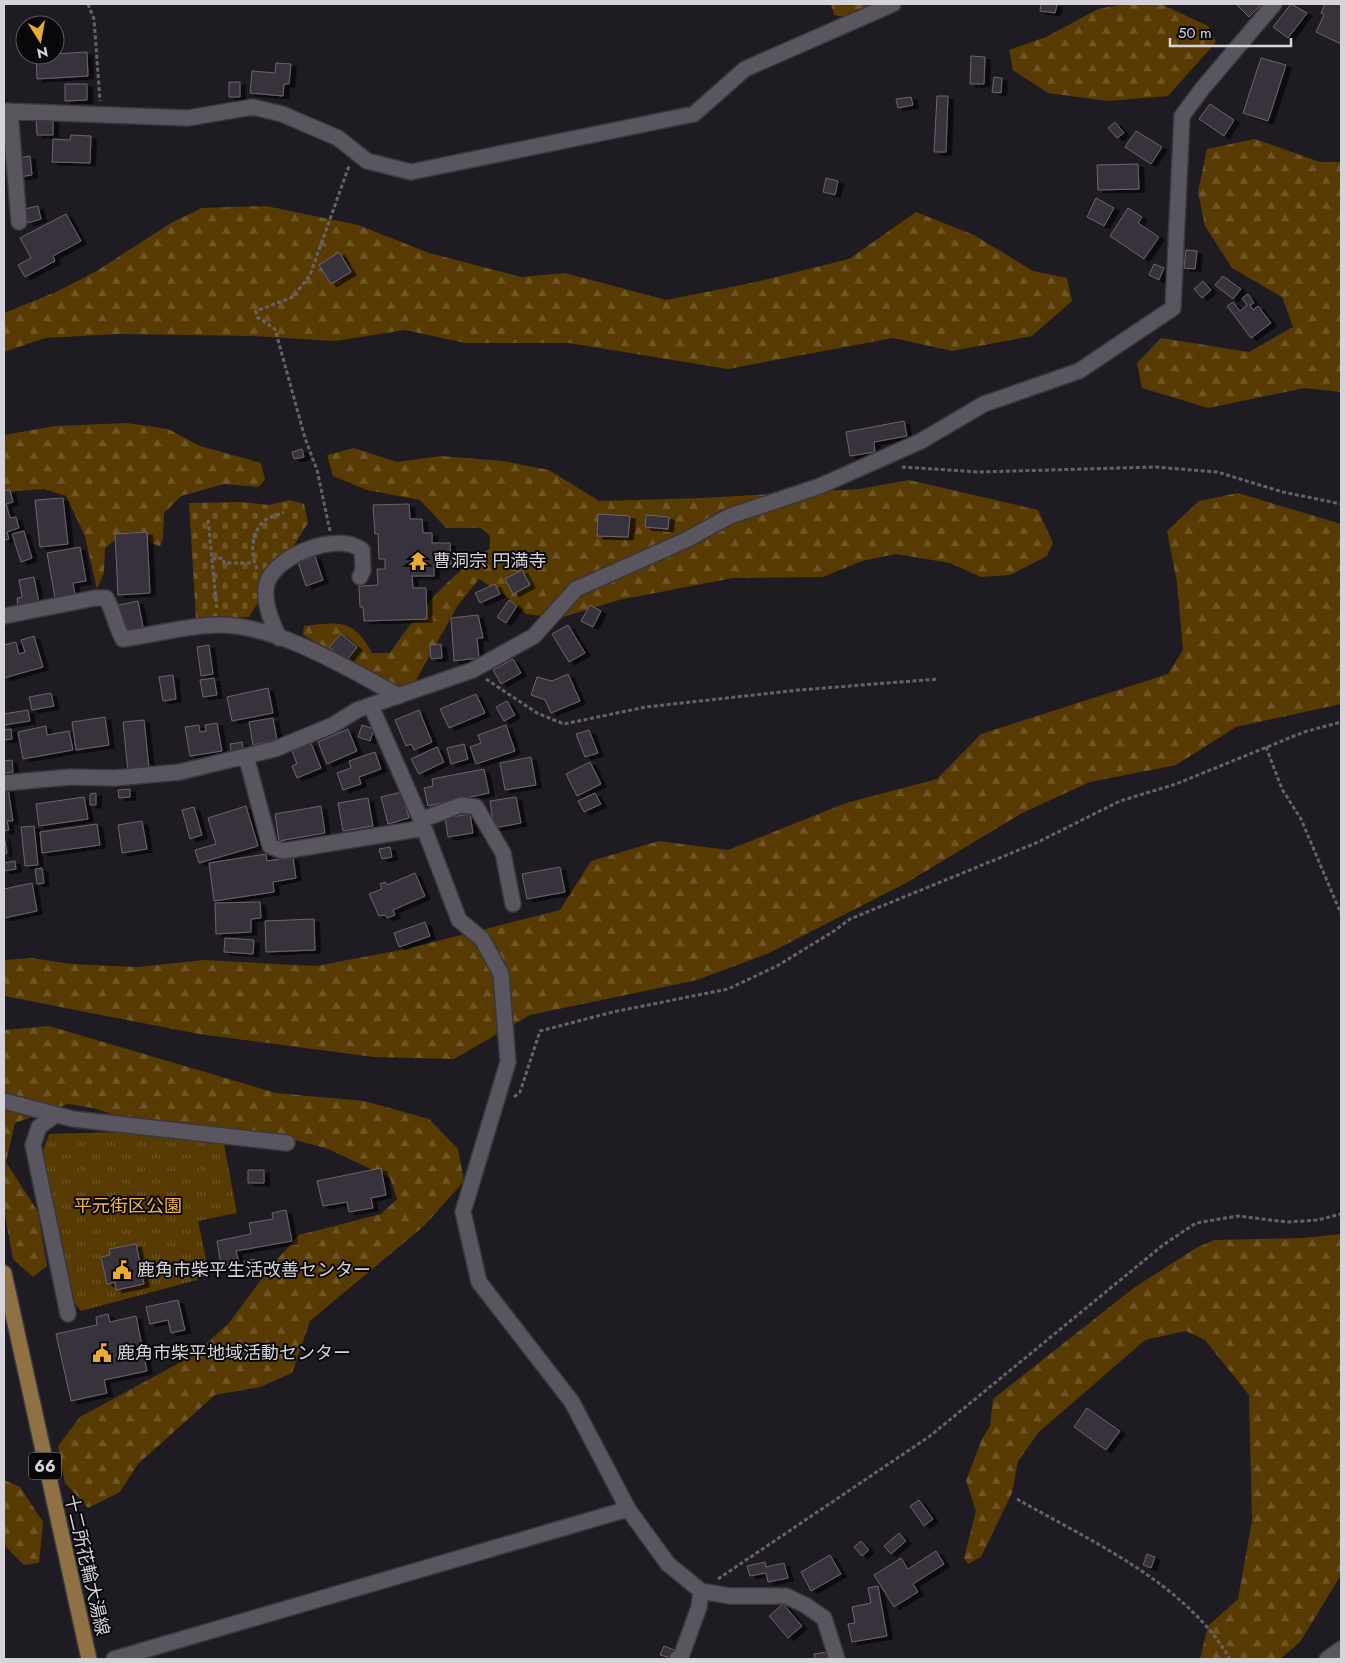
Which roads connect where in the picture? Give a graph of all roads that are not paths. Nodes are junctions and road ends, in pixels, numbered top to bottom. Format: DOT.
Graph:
graph roads {
  1 [pos="892,4"];
  2 [pos="1274,4"];
  3 [pos="7,111"];
  4 [pos="19,222"];
  5 [pos="360,577"];
  6 [pos="4,616"];
  7 [pos="279,638"];
  8 [pos="399,696"];
  9 [pos="371,706"];
  10 [pos="246,756"];
  11 [pos="4,783"];
  12 [pos="422,824"];
  13 [pos="513,904"];
  14 [pos="4,1101"];
  15 [pos="55,1115"];
  16 [pos="287,1143"];
  17 [pos="4,1273"];
  18 [pos="68,1314"];
  19 [pos="628,1509"];
  20 [pos="701,1590"];
  21 [pos="1341,1649"];
  22 [pos="89,1659"];
  23 [pos="114,1659"];
  24 [pos="677,1659"];
  25 [pos="837,1659"];
  26 [pos="1327,1659"];
  1 -- 3 [label="street"];
  2 -- 8 [label="street"];
  3 -- 4 [label="street"];
  5 -- 7 [label="street"];
  6 -- 7 [label="street"];
  7 -- 8 [label="street"];
  8 -- 9 [label="street"];
  9 -- 10 [label="street"];
  9 -- 12 [label="street"];
  10 -- 11 [label="street"];
  10 -- 12 [label="street"];
  12 -- 13 [label="street"];
  12 -- 19 [label="street"];
  14 -- 15 [label="street"];
  15 -- 16 [label="street"];
  15 -- 18 [label="street"];
  17 -- 22 [label="main road, 十二所花輪大湯線 / 66"];
  19 -- 20 [label="street"];
  19 -- 23 [label="street"];
  20 -- 24 [label="street"];
  20 -- 25 [label="street"];
  21 -- 26 [label="street"];
}
